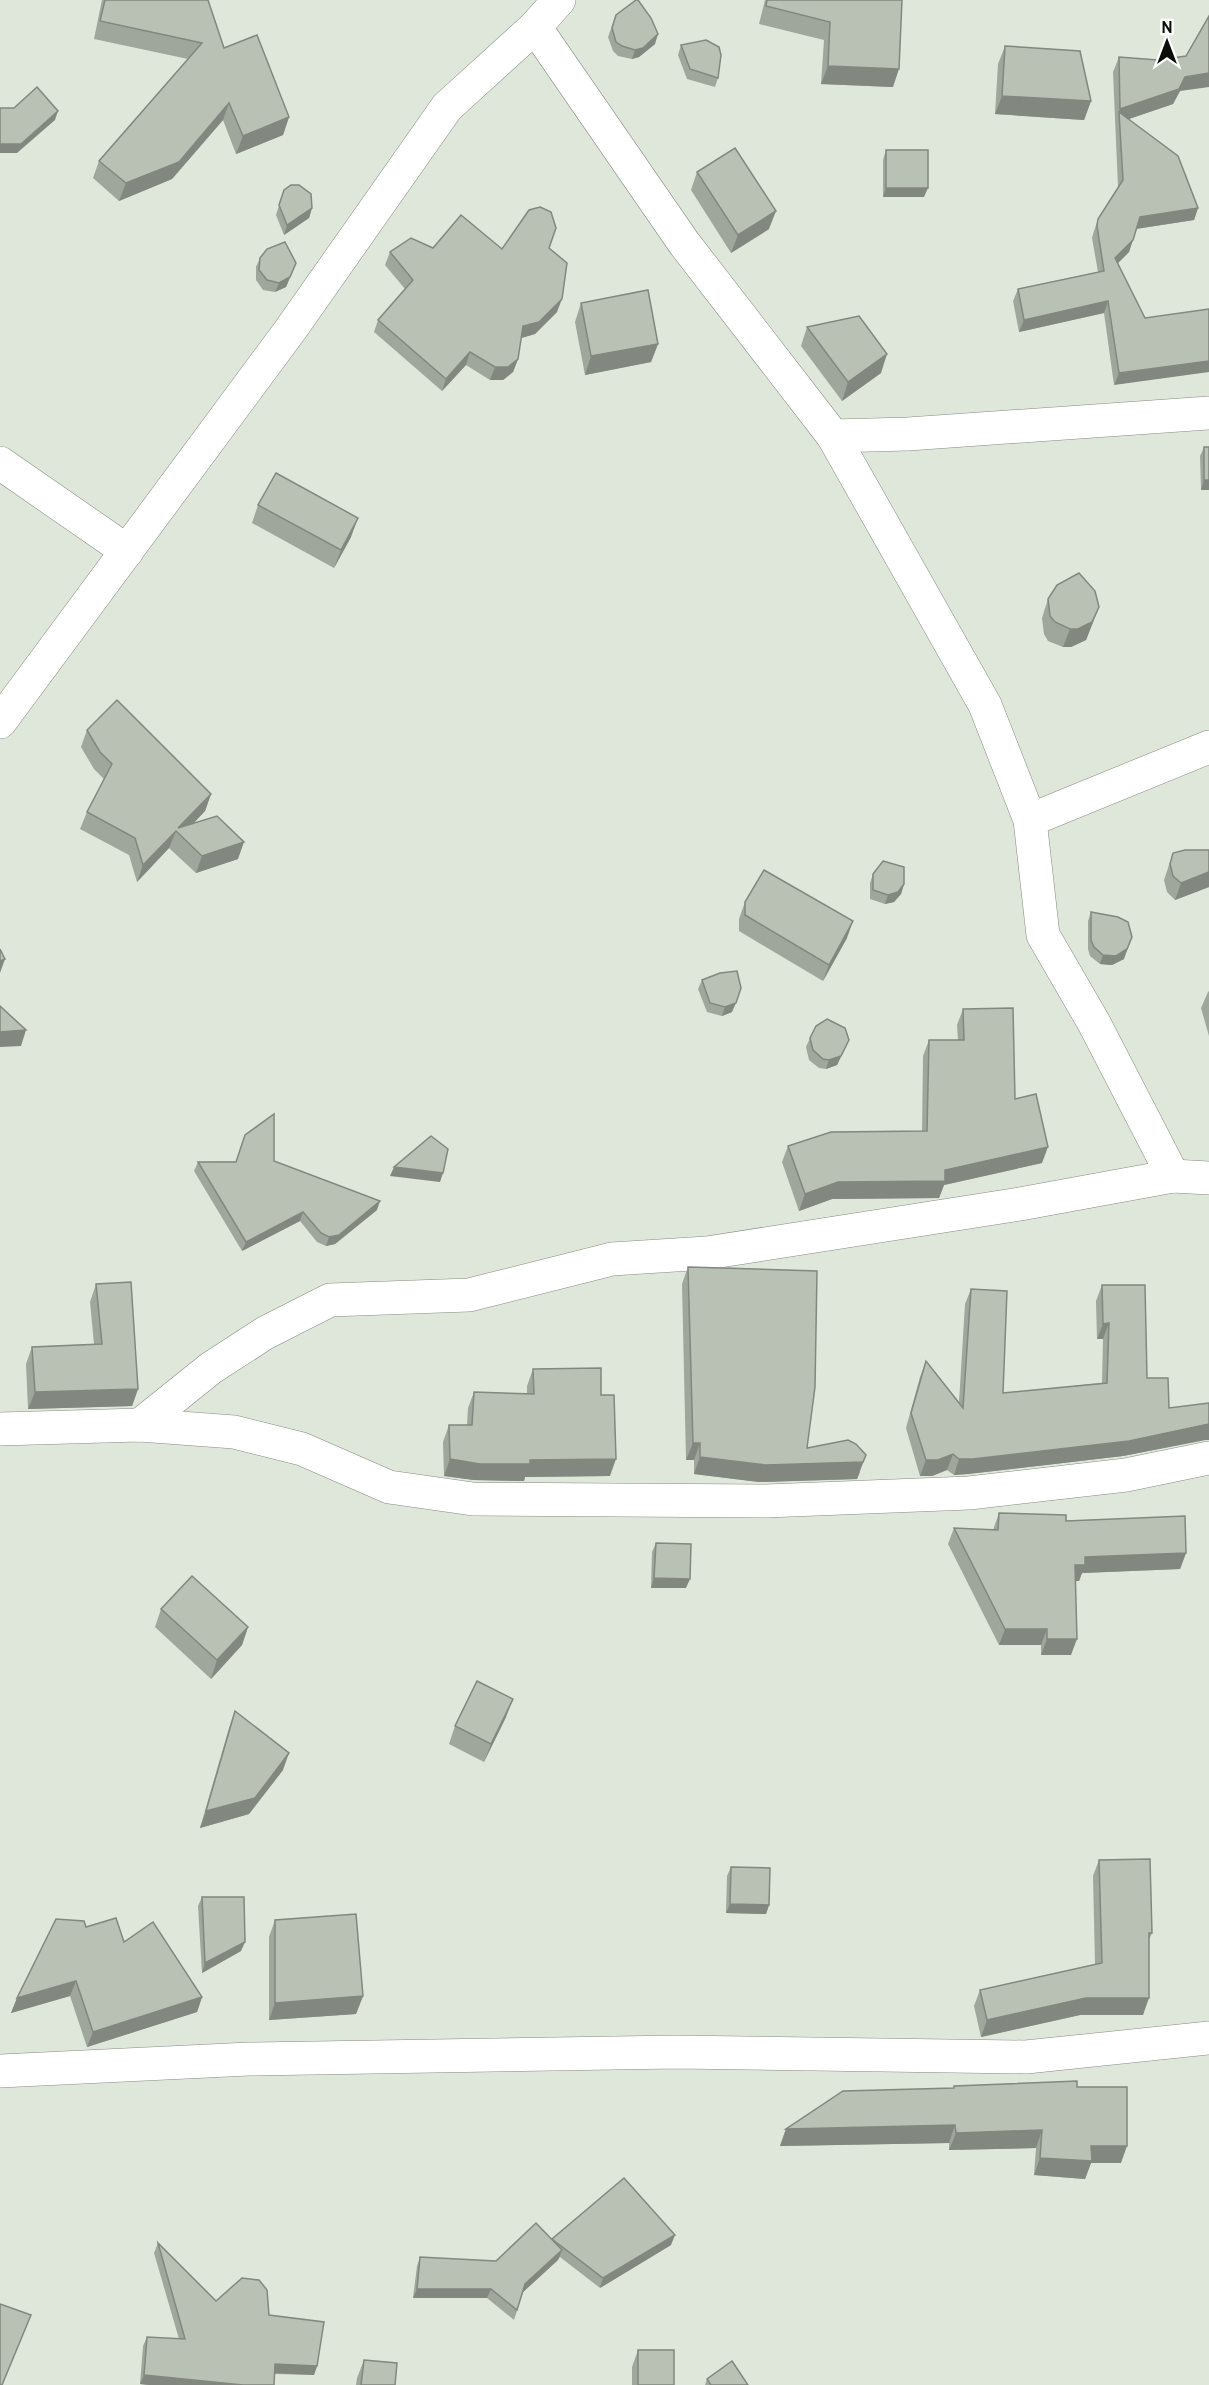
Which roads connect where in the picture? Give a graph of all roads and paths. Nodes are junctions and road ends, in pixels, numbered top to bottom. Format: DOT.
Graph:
graph roads {
  1 [pos="559,0"];
  2 [pos="536,27"];
  3 [pos="1209,414"];
  4 [pos="833,436"];
  5 [pos="0,463"];
  6 [pos="127,551"];
  7 [pos="0,722"];
  8 [pos="1209,747"];
  9 [pos="1030,820"];
  10 [pos="1173,1176"];
  11 [pos="1209,1178"];
  12 [pos="141,1425"];
  13 [pos="0,1429"];
  14 [pos="1209,1458"];
  15 [pos="1209,2038"];
  16 [pos="0,2071"];
  1 -- 2 [label="street"];
  2 -- 4 [label="street"];
  2 -- 6 [label="street"];
  3 -- 4 [label="street"];
  4 -- 9 [label="street"];
  5 -- 6 [label="street"];
  6 -- 7 [label="street"];
  8 -- 9 [label="street"];
  9 -- 10 [label="street"];
  10 -- 11 [label="street"];
  10 -- 12 [label="street"];
  12 -- 13 [label="street"];
  12 -- 14 [label="street"];
  15 -- 16 [label="street"];
}
